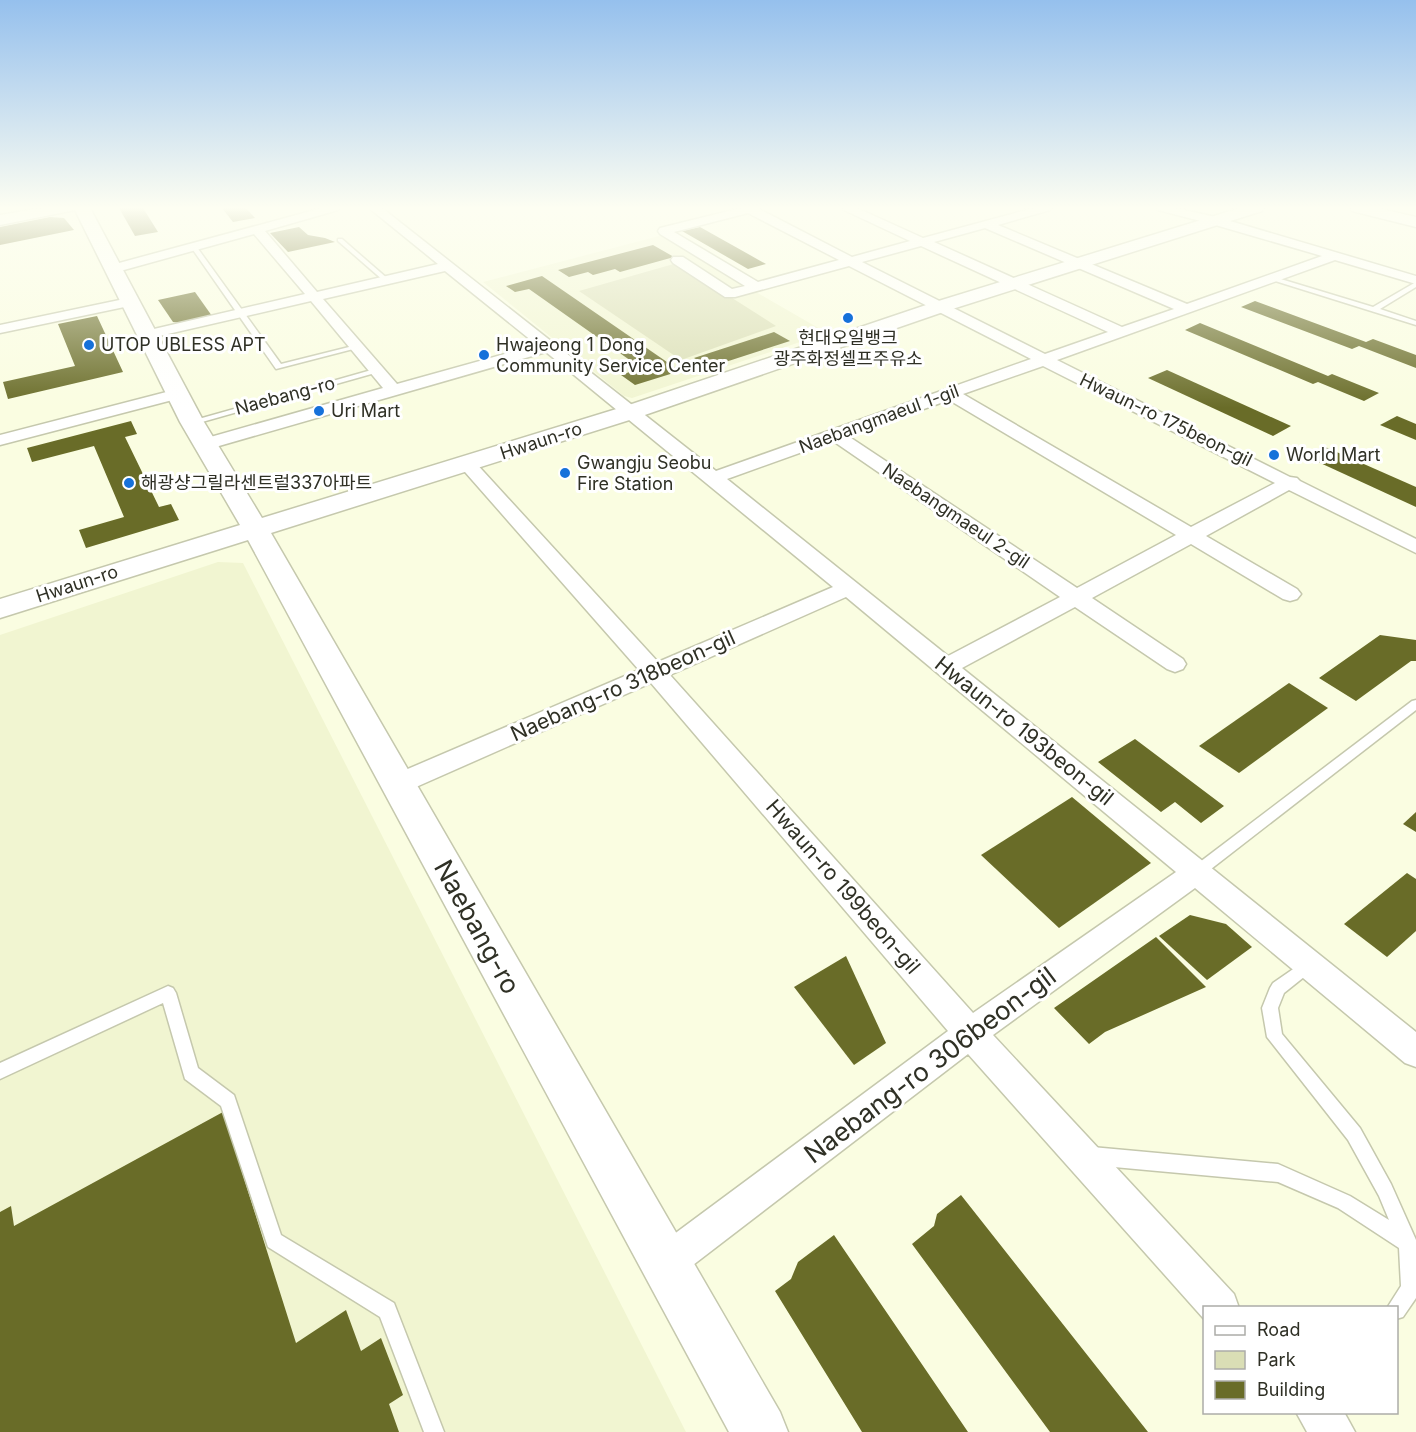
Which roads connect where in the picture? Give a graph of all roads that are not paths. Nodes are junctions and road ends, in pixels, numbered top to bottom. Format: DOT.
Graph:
graph roads {
  1 [pos="116,275"];
  2 [pos="213,275"];
  3 [pos="295,275"];
  4 [pos="380,275"];
  5 [pos="409,275"];
  6 [pos="459,275"];
  7 [pos="701,275"];
  8 [pos="734,275"];
  9 [pos="799,275"];
  10 [pos="877,275"];
  11 [pos="992,275"];
  12 [pos="1041,275"];
  13 [pos="1107,275"];
  14 [pos="1285,275"];
  15 [pos="1394,275"];
  16 [pos="1274,279"];
  17 [pos="386,280"];
  18 [pos="1416,282"];
  19 [pos="1012,284"];
  20 [pos="753,287"];
  21 [pos="314,297"];
  22 [pos="129,302"];
  23 [pos="939,307"];
  24 [pos="1187,309"];
  25 [pos="1374,310"];
  26 [pos="240,314"];
  27 [pos="1416,323"];
  28 [pos="0,329"];
  29 [pos="1120,333"];
  30 [pos="146,335"];
  31 [pos="549,346"];
  32 [pos="357,347"];
  33 [pos="1044,360"];
  34 [pos="378,371"];
  35 [pos="394,391"];
  36 [pos="178,394"];
  37 [pos="951,394"];
  38 [pos="631,412"];
  39 [pos="192,422"];
  40 [pos="835,435"];
  41 [pos="0,440"];
  42 [pos="206,444"];
  43 [pos="467,464"];
  44 [pos="714,478"];
  45 [pos="1291,482"];
  46 [pos="255,528"];
  47 [pos="1193,537"];
  48 [pos="1416,547"];
  49 [pos="849,588"];
  50 [pos="1290,594"];
  51 [pos="1077,598"];
  52 [pos="0,609"];
  53 [pos="1175,664"];
  54 [pos="946,667"];
  55 [pos="654,672"];
  56 [pos="1416,704"];
  57 [pos="398,784"];
  58 [pos="1197,872"];
  59 [pos="1299,972"];
  60 [pos="970,1033"];
  61 [pos="1416,1052"];
  62 [pos="0,1071"];
  63 [pos="1082,1155"];
  64 [pos="1412,1243"];
  65 [pos="667,1262"];
  66 [pos="1218,1306"];
  67 [pos="1398,1307"];
  68 [pos="434,1432"];
  69 [pos="760,1432"];
  1 -- 22 [label="street, Naebang-ro"];
  2 -- 26 [label="lane"];
  3 -- 21 [label="street"];
  4 -- 17 [label="lane"];
  5 -- 17 [label="street"];
  6 -- 31 [label="street, Hwaun-ro 193beon-gil"];
  7 -- 20 [label="street"];
  8 -- 20 [label="street"];
  9 -- 20 [label="street"];
  10 -- 23 [label="street, Hwaun-ro 175beon-gil"];
  11 -- 19 [label="street"];
  12 -- 19 [label="street, Hwaun-ro"];
  13 -- 24 [label="street"];
  14 -- 16 [label="street, Hwaun-ro 175beon-gil"];
  15 -- 18 [label="street"];
  16 -- 24 [label="street, Hwaun-ro 175beon-gil"];
  16 -- 25 [label="lane"];
  17 -- 21 [label="street"];
  18 -- 25 [label="lane"];
  19 -- 23 [label="street, Hwaun-ro"];
  19 -- 29 [label="street"];
  21 -- 26 [label="street"];
  21 -- 32 [label="street"];
  22 -- 28 [label="street"];
  22 -- 30 [label="street, Naebang-ro"];
  23 -- 33 [label="street, Hwaun-ro 175beon-gil"];
  23 -- 38 [label="street, Hwaun-ro"];
  24 -- 29 [label="street, Hwaun-ro 175beon-gil"];
  25 -- 27 [label="lane"];
  26 -- 30 [label="street"];
  26 -- 32 [label="lane"];
  29 -- 33 [label="street, Hwaun-ro 175beon-gil"];
  30 -- 36 [label="street, Naebang-ro"];
  31 -- 35 [label="street"];
  31 -- 38 [label="street, Hwaun-ro 193beon-gil"];
  32 -- 34 [label="street"];
  33 -- 37 [label="street, Naebangmaeul 1-gil"];
  33 -- 45 [label="street, Hwaun-ro 175beon-gil"];
  34 -- 35 [label="street"];
  34 -- 39 [label="lane, Naebang-ro"];
  35 -- 42 [label="street"];
  36 -- 39 [label="street, Naebang-ro"];
  36 -- 41 [label="street"];
  37 -- 40 [label="street, Naebangmaeul 1-gil"];
  37 -- 47 [label="street"];
  38 -- 43 [label="street, Hwaun-ro"];
  38 -- 44 [label="street, Hwaun-ro 193beon-gil"];
  39 -- 42 [label="street, Naebang-ro"];
  40 -- 44 [label="street, Naebangmaeul 1-gil"];
  40 -- 51 [label="street, Naebangmaeul 2-gil"];
  42 -- 46 [label="street, Naebang-ro"];
  43 -- 46 [label="street, Hwaun-ro"];
  43 -- 55 [label="street, Hwaun-ro 199beon-gil"];
  44 -- 49 [label="street, Hwaun-ro 193beon-gil"];
  45 -- 47 [label="street"];
  45 -- 48 [label="street, Hwaun-ro 175beon-gil"];
  46 -- 52 [label="street, Hwaun-ro"];
  46 -- 57 [label="street, Naebang-ro"];
  47 -- 50 [label="street"];
  47 -- 51 [label="street"];
  49 -- 54 [label="street, Hwaun-ro 193beon-gil"];
  49 -- 55 [label="street, Naebang-ro 318beon-gil"];
  51 -- 53 [label="street, Naebangmaeul 2-gil"];
  51 -- 54 [label="street"];
  54 -- 58 [label="street, Hwaun-ro 193beon-gil"];
  55 -- 57 [label="street, Naebang-ro 318beon-gil"];
  55 -- 60 [label="street, Hwaun-ro 199beon-gil"];
  56 -- 58 [label="lane"];
  57 -- 65 [label="street, Naebang-ro"];
  58 -- 60 [label="street, Naebang-ro 306beon-gil"];
  58 -- 61 [label="street, Hwaun-ro 193beon-gil"];
  59 -- 64 [label="lane"];
  60 -- 63 [label="street, Hwaun-ro 199beon-gil"];
  60 -- 65 [label="street, Naebang-ro 306beon-gil"];
  62 -- 68 [label="lane"];
  63 -- 64 [label="lane"];
  63 -- 66 [label="street, Hwaun-ro 199beon-gil"];
  64 -- 67 [label="lane"];
  65 -- 69 [label="street, Naebang-ro"];
}
